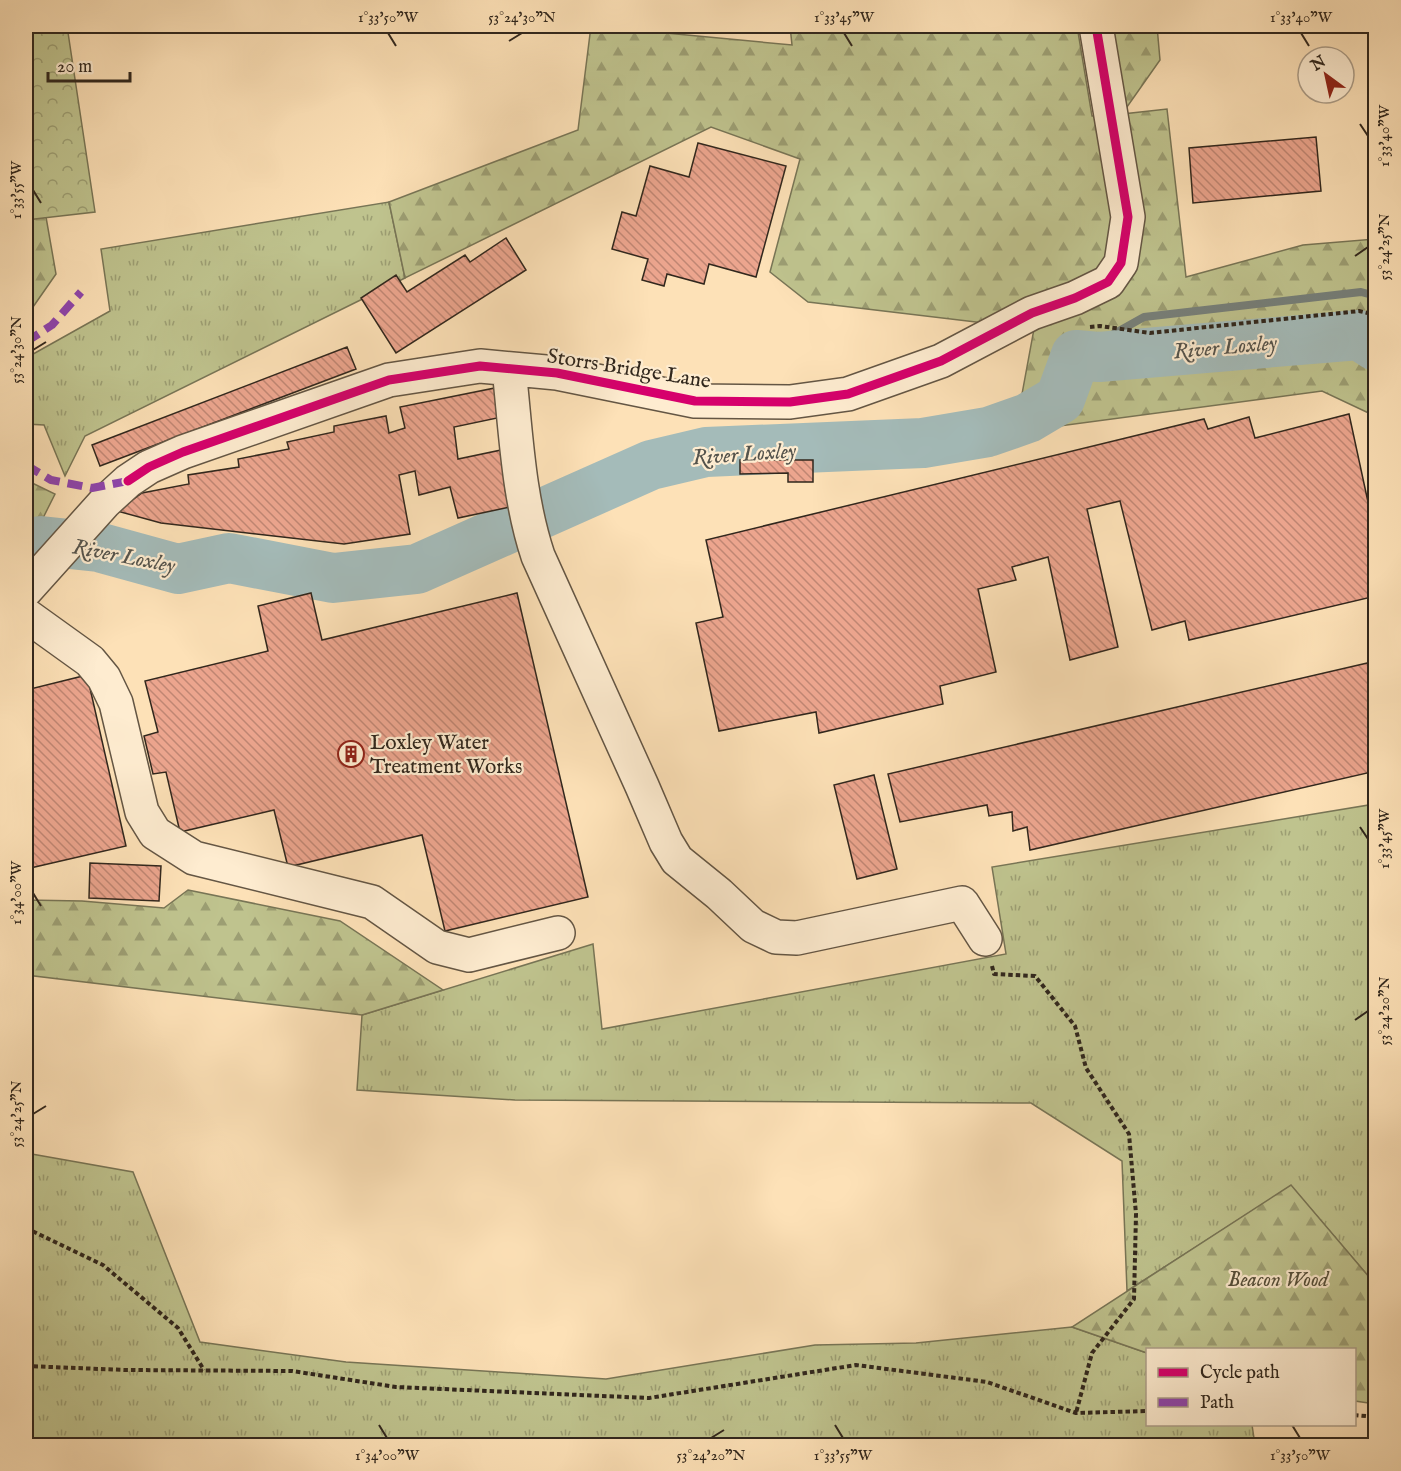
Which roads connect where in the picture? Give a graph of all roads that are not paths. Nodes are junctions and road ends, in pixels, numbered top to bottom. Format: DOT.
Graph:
graph roads {
  1 [pos="1096,26"];
  2 [pos="509,369"];
  3 [pos="31,584"];
  4 [pos="26,615"];
  5 [pos="558,933"];
  6 [pos="985,939"];
  1 -- 2 [label="street, Storrs Bridge Lane"];
  2 -- 3 [label="street, Storrs Bridge Lane"];
  2 -- 6 [label="street"];
  4 -- 5 [label="street"];
}
